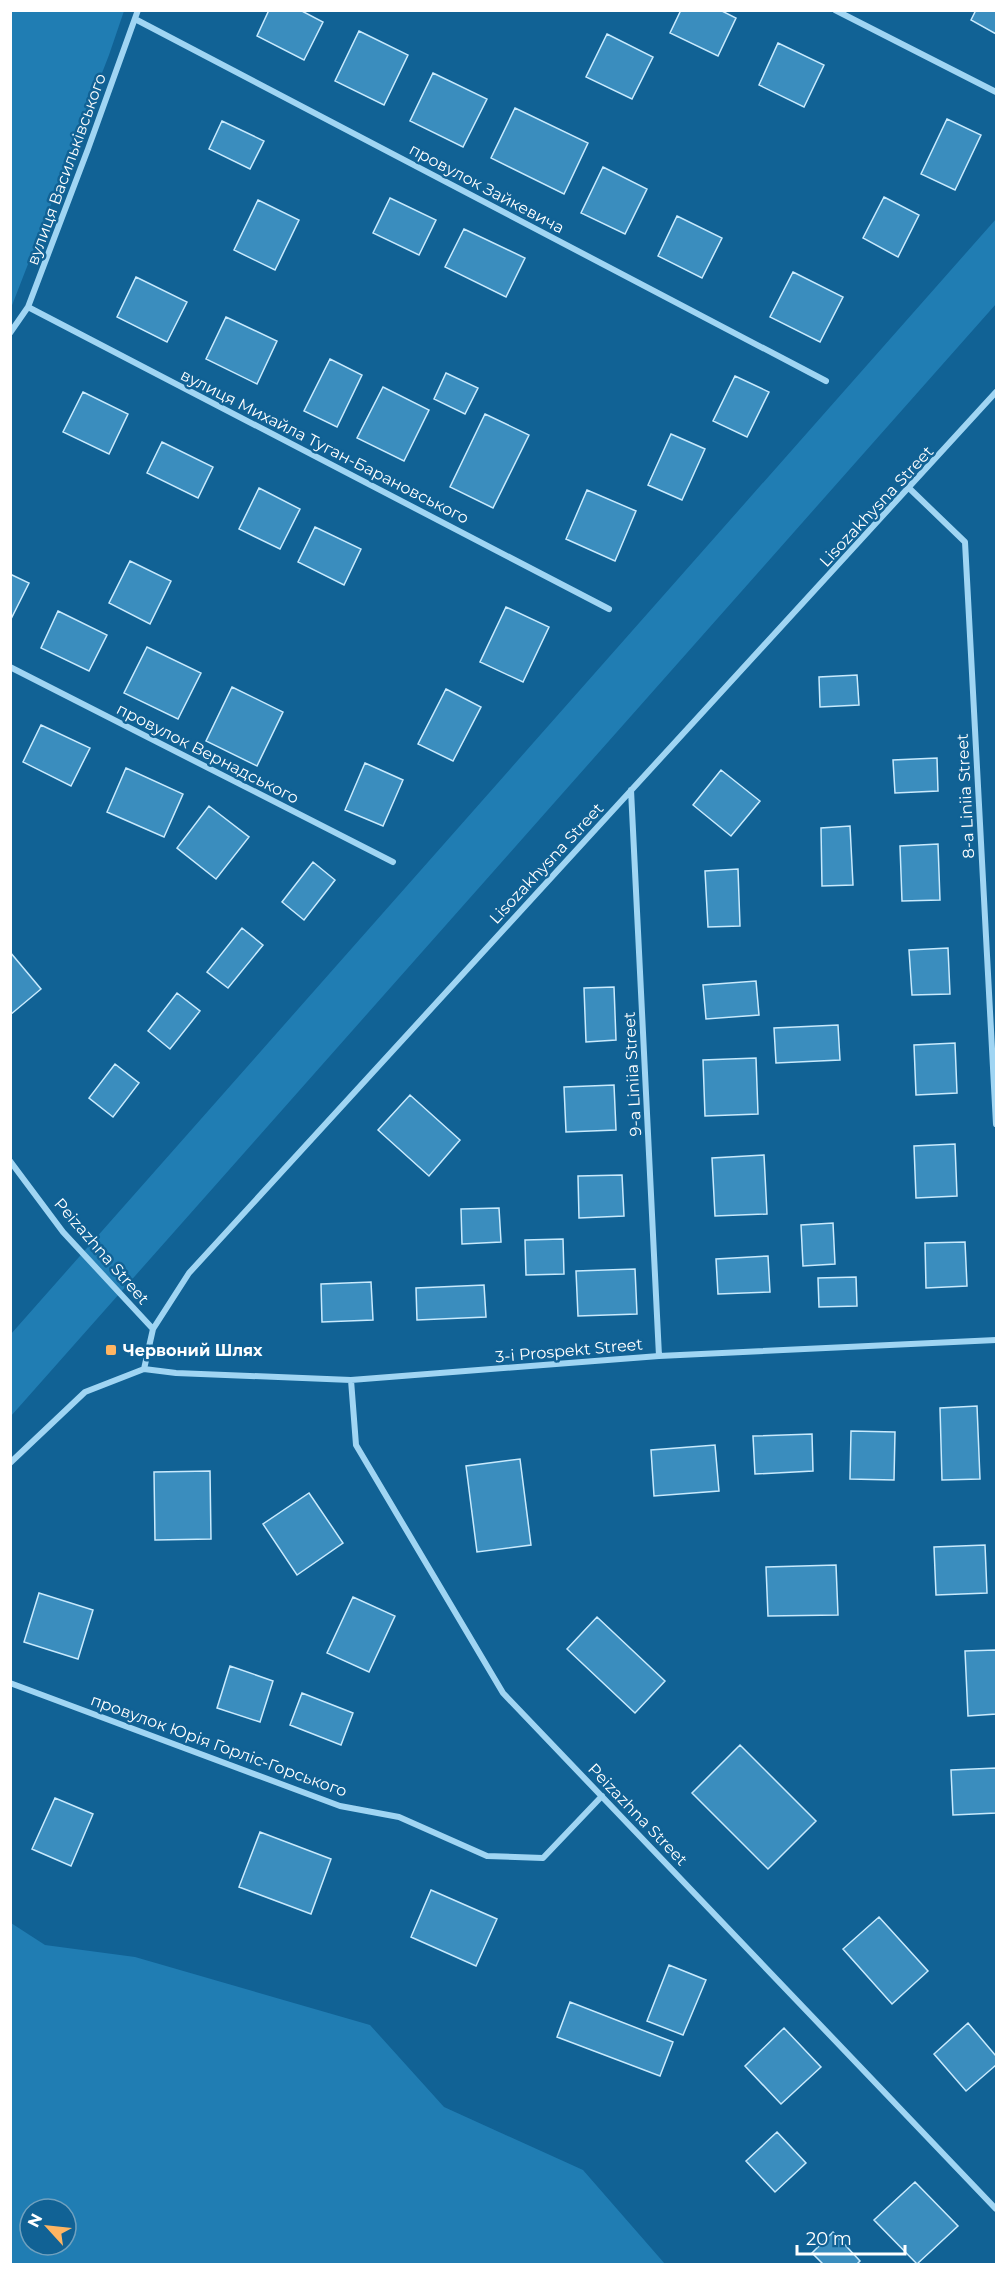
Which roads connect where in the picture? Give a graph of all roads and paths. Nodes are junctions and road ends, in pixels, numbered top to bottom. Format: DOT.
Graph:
graph roads {
  1 [pos="138,10"];
  2 [pos="835,10"];
  3 [pos="135,19"];
  4 [pos="996,92"];
  5 [pos="28,307"];
  6 [pos="10,333"];
  7 [pos="826,381"];
  8 [pos="996,392"];
  9 [pos="910,489"];
  10 [pos="609,609"];
  11 [pos="10,667"];
  12 [pos="631,790"];
  13 [pos="393,862"];
  14 [pos="996,1124"];
  15 [pos="10,1161"];
  16 [pos="153,1329"];
  17 [pos="996,1340"];
  18 [pos="659,1356"];
  19 [pos="144,1369"];
  20 [pos="351,1380"];
  21 [pos="10,1463"];
  22 [pos="10,1683"];
  23 [pos="602,1796"];
  24 [pos="996,2209"];
  1 -- 3 [label="street, вулиця Васильківського"];
  2 -- 4 [label="street"];
  3 -- 5 [label="street, вулиця Васильківського"];
  3 -- 7 [label="street, провулок Зайкевича"];
  5 -- 6 [label="street, вулиця Васильківського"];
  5 -- 10 [label="street, вулиця Михайла Туган-Барановського"];
  8 -- 9 [label="street, Lisozakhysna Street"];
  9 -- 12 [label="street, Lisozakhysna Street"];
  9 -- 14 [label="street, 8-a Liniia Street"];
  11 -- 13 [label="street, провулок Вернадського"];
  12 -- 16 [label="street, Lisozakhysna Street"];
  12 -- 18 [label="street, 9-a Liniia Street"];
  15 -- 16 [label="street, Peizazhna Street"];
  16 -- 19 [label="street, Lisozakhysna Street"];
  17 -- 18 [label="street, 3-i Prospekt Street"];
  18 -- 20 [label="street, 3-i Prospekt Street"];
  19 -- 20 [label="street, 3-i Prospekt Street"];
  19 -- 21 [label="street"];
  20 -- 23 [label="street, Peizazhna Street"];
  22 -- 23 [label="street, провулок Юрія Горліс-Горського"];
  23 -- 24 [label="street, Peizazhna Street"];
}
